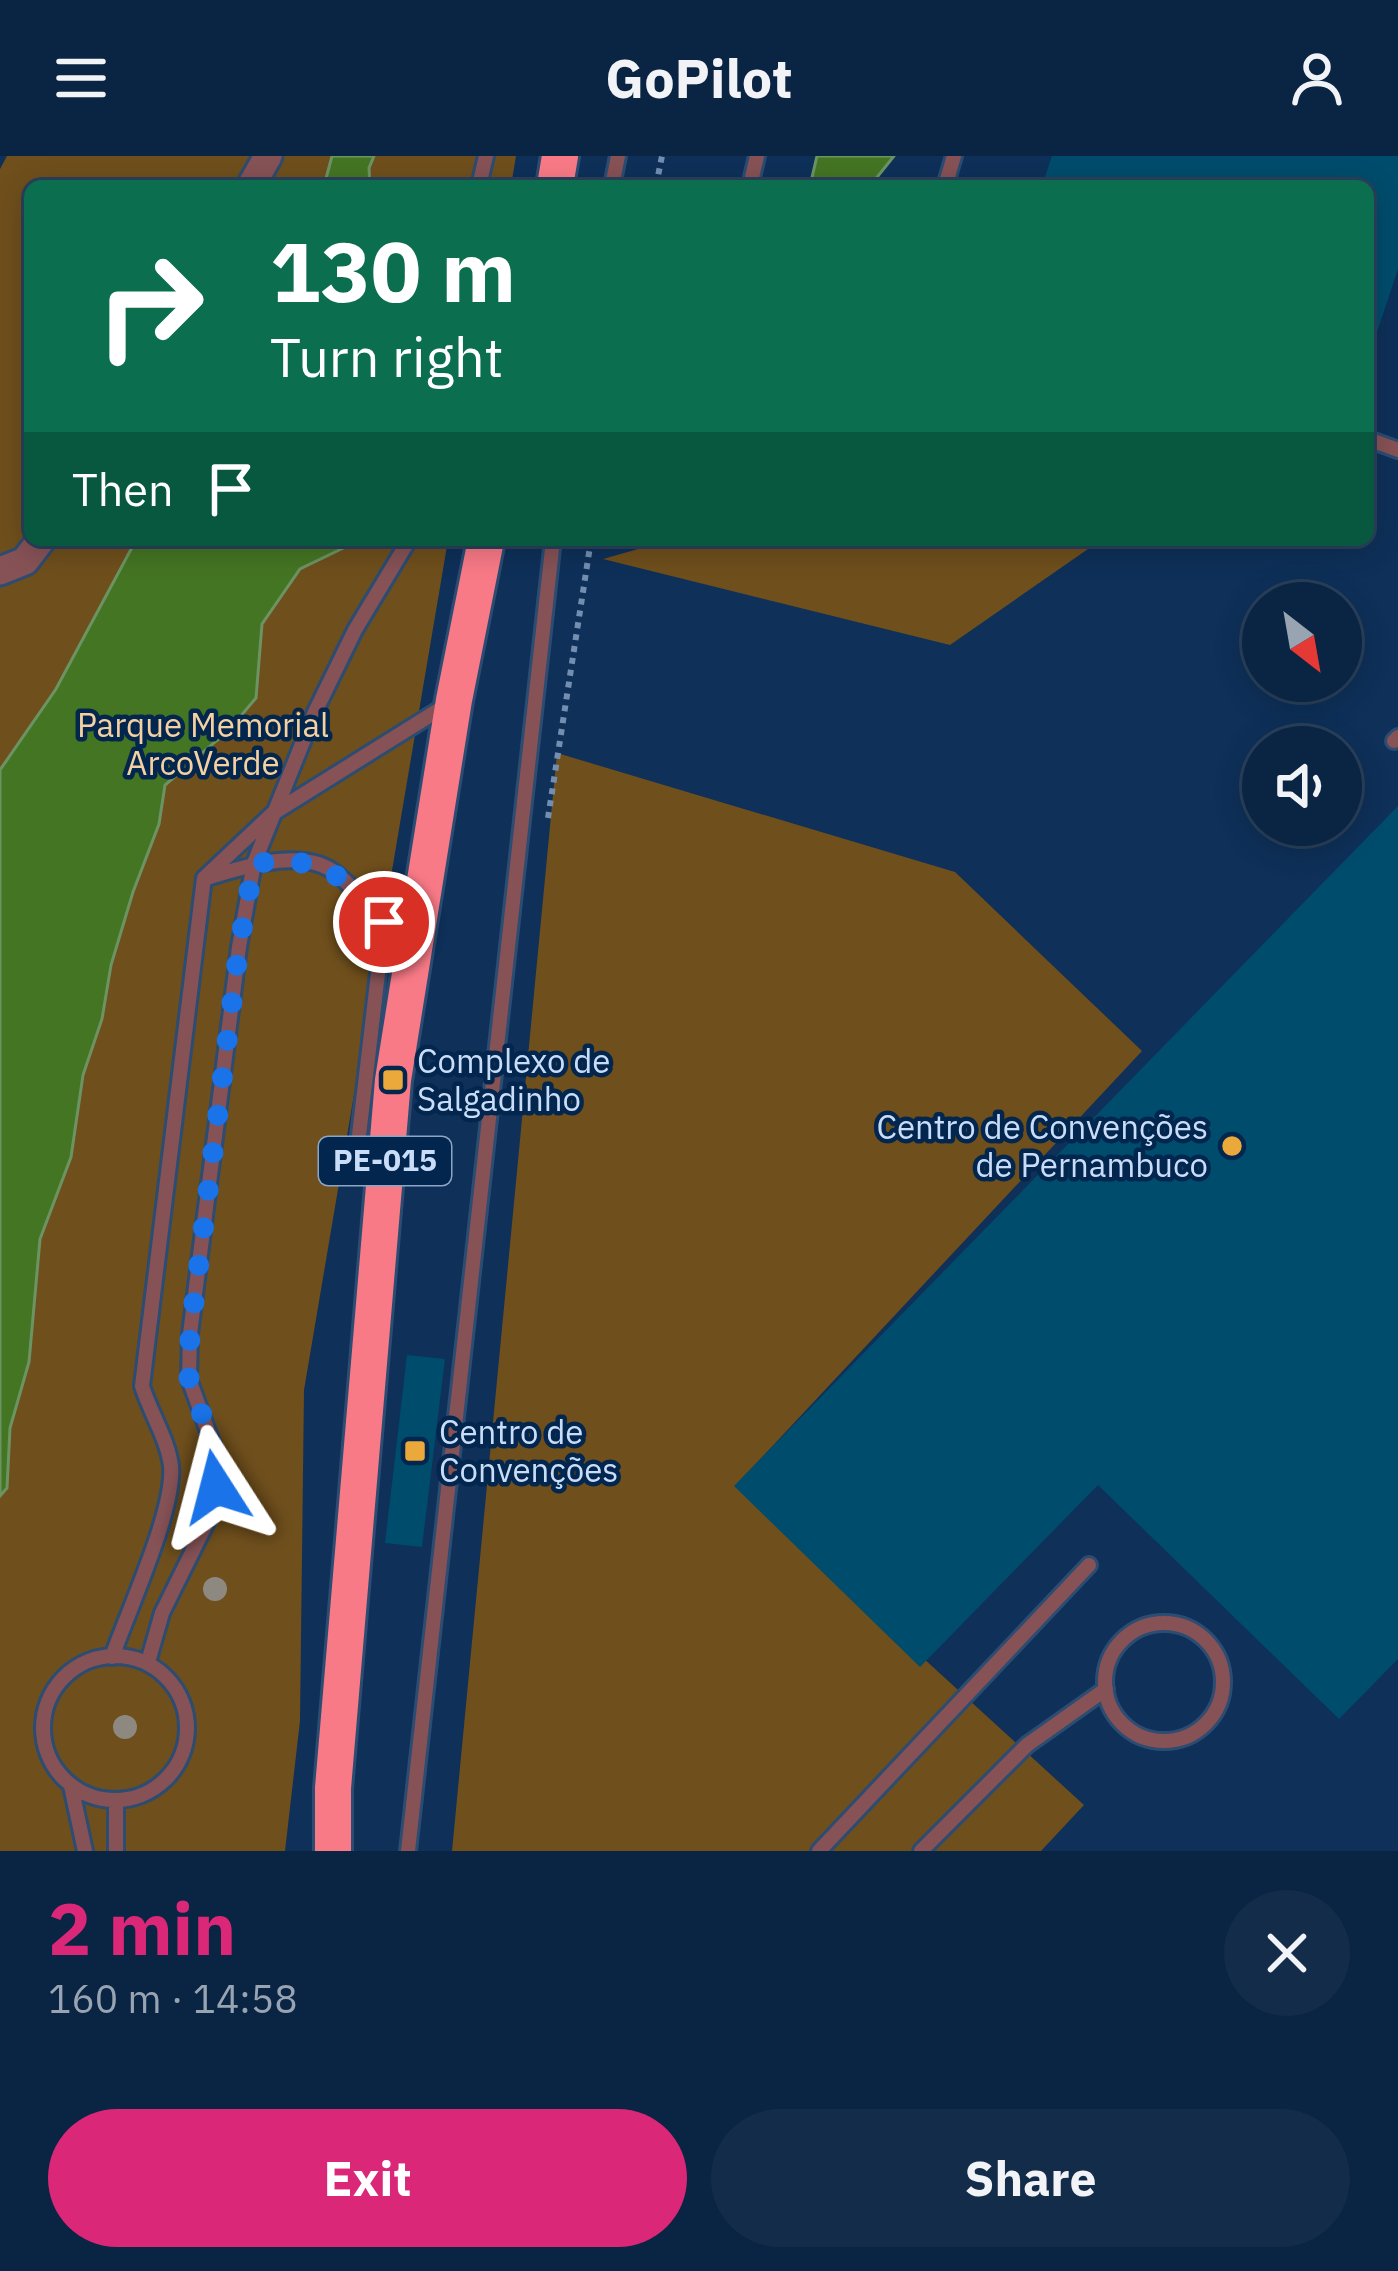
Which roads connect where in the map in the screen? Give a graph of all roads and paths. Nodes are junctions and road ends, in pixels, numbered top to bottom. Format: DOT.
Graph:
graph roads {
  1 [pos="36,546"];
  2 [pos="405,546"];
  3 [pos="485,546"];
  4 [pos="552,546"];
  5 [pos="0,571"];
  6 [pos="454,700"];
  7 [pos="272,814"];
  8 [pos="254,863"];
  9 [pos="204,878"];
  10 [pos="383,1190"];
  11 [pos="1089,1564"];
  12 [pos="112,1657"];
  13 [pos="148,1662"];
  14 [pos="1106,1689"];
  15 [pos="71,1786"];
  16 [pos="116,1801"];
  17 [pos="85,1851"];
  18 [pos="116,1851"];
  19 [pos="333,1851"];
  20 [pos="408,1851"];
  21 [pos="819,1851"];
  22 [pos="921,1851"];
  1 -- 5 [label="street"];
  2 -- 7 [label="lane"];
  3 -- 6 [label="highway, PE-015"];
  4 -- 20 [label="lane"];
  6 -- 7 [label="lane"];
  6 -- 10 [label="highway, PE-015"];
  7 -- 8 [label="lane"];
  7 -- 9 [label="lane"];
  8 -- 9 [label="lane"];
  8 -- 10 [label="lane"];
  8 -- 13 [label="lane"];
  9 -- 12 [label="lane"];
  10 -- 19 [label="highway, PE-015"];
  11 -- 21 [label="lane"];
  12 -- 13 [label="lane"];
  12 -- 15 [label="lane"];
  13 -- 16 [label="lane"];
  14 -- 14 [label="lane"];
  14 -- 22 [label="lane"];
  15 -- 16 [label="lane"];
  15 -- 17 [label="lane"];
  16 -- 18 [label="lane"];
}
